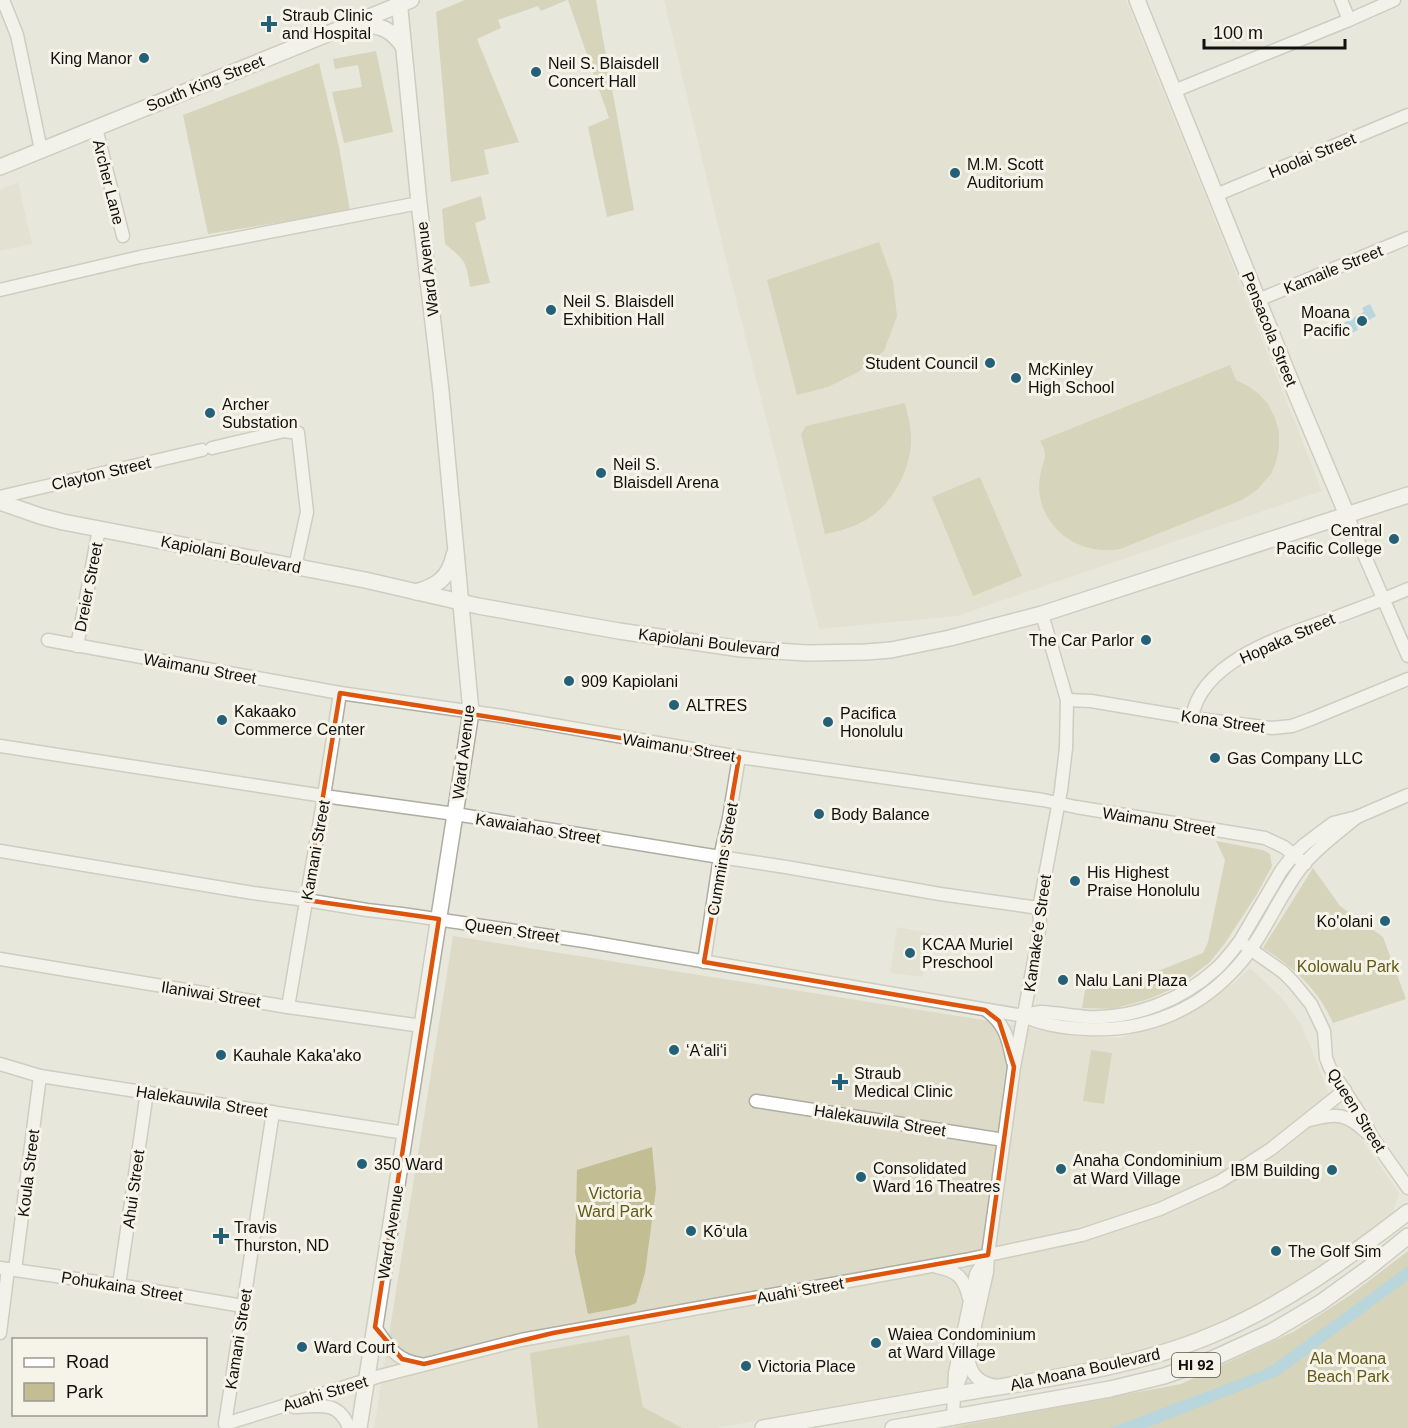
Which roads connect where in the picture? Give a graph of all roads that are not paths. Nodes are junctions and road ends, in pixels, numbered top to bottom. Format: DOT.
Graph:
graph roads {
  1 [pos="3,0"];
  2 [pos="1137,0"];
  3 [pos="1341,0"];
  4 [pos="1394,0"];
  5 [pos="403,1"];
  6 [pos="1349,20"];
  7 [pos="355,22"];
  8 [pos="403,46"];
  9 [pos="1173,91"];
  10 [pos="1408,115"];
  11 [pos="96,128"];
  12 [pos="41,150"];
  13 [pos="0,167"];
  14 [pos="1216,195"];
  15 [pos="419,203"];
  16 [pos="123,236"];
  17 [pos="1408,238"];
  18 [pos="0,290"];
  19 [pos="1258,300"];
  20 [pos="1408,495"];
  21 [pos="0,496"];
  22 [pos="0,502"];
  23 [pos="1347,515"];
  24 [pos="99,529"];
  25 [pos="454,540"];
  26 [pos="295,567"];
  27 [pos="1408,589"];
  28 [pos="416,592"];
  29 [pos="1384,599"];
  30 [pos="461,602"];
  31 [pos="1042,614"];
  32 [pos="48,640"];
  33 [pos="77,646"];
  34 [pos="1408,656"];
  35 [pos="1408,678"];
  36 [pos="340,693"];
  37 [pos="1067,700"];
  38 [pos="471,712"];
  39 [pos="1192,718"];
  40 [pos="0,746"];
  41 [pos="739,757"];
  42 [pos="1408,795"];
  43 [pos="324,796"];
  44 [pos="1058,804"];
  45 [pos="455,814"];
  46 [pos="1357,817"];
  47 [pos="0,851"];
  48 [pos="1294,854"];
  49 [pos="720,857"];
  50 [pos="1305,864"];
  51 [pos="306,900"];
  52 [pos="1039,908"];
  53 [pos="439,919"];
  54 [pos="1245,945"];
  55 [pos="0,959"];
  56 [pos="704,962"];
  57 [pos="288,1007"];
  58 [pos="985,1010"];
  59 [pos="1024,1016"];
  60 [pos="422,1026"];
  61 [pos="0,1064"];
  62 [pos="1014,1067"];
  63 [pos="40,1076"];
  64 [pos="1345,1090"];
  65 [pos="147,1092"];
  66 [pos="756,1101"];
  67 [pos="273,1112"];
  68 [pos="1306,1121"];
  69 [pos="405,1133"];
  70 [pos="1372,1137"];
  71 [pos="1004,1140"];
  72 [pos="1408,1188"];
  73 [pos="1408,1212"];
  74 [pos="1408,1236"];
  75 [pos="987,1255"];
  76 [pos="930,1266"];
  77 [pos="8,1269"];
  78 [pos="119,1285"];
  79 [pos="970,1301"];
  80 [pos="243,1306"];
  81 [pos="375,1328"];
  82 [pos="0,1333"];
  83 [pos="968,1357"];
  84 [pos="424,1364"];
  85 [pos="367,1380"];
  86 [pos="1002,1387"];
  87 [pos="954,1394"];
  88 [pos="281,1407"];
  89 [pos="953,1417"];
  90 [pos="225,1424"];
  91 [pos="349,1428"];
  92 [pos="359,1428"];
  93 [pos="763,1428"];
  94 [pos="893,1428"];
  1 -- 12 [label="street"];
  2 -- 9 [label="main road, Pensacola Street"];
  3 -- 6 [label="street"];
  4 -- 6 [label="street"];
  5 -- 7 [label="main road, South King Street"];
  5 -- 8 [label="main road, Ward Avenue"];
  6 -- 9 [label="street"];
  7 -- 8 [label="main road"];
  7 -- 11 [label="main road, South King Street"];
  8 -- 15 [label="main road, Ward Avenue"];
  9 -- 14 [label="main road, Pensacola Street"];
  10 -- 14 [label="street, Hoolai Street"];
  11 -- 12 [label="main road, South King Street"];
  11 -- 16 [label="street, Archer Lane"];
  12 -- 13 [label="main road, South King Street"];
  14 -- 19 [label="main road, Pensacola Street"];
  15 -- 18 [label="street"];
  15 -- 25 [label="main road, Ward Avenue"];
  17 -- 19 [label="street, Kamaile Street"];
  19 -- 23 [label="main road, Pensacola Street"];
  20 -- 23 [label="main road, Kapiolani Boulevard"];
  21 -- 26 [label="street, Clayton Street"];
  22 -- 24 [label="main road, Kapiolani Boulevard"];
  23 -- 29 [label="street, Pensacola Street"];
  23 -- 31 [label="main road, Kapiolani Boulevard"];
  24 -- 26 [label="main road, Kapiolani Boulevard"];
  24 -- 33 [label="street, Dreier Street"];
  25 -- 28 [label="main road"];
  25 -- 30 [label="main road, Ward Avenue"];
  26 -- 28 [label="main road, Kapiolani Boulevard"];
  27 -- 29 [label="street, Hopaka Street"];
  28 -- 30 [label="main road, Kapiolani Boulevard"];
  29 -- 34 [label="street, Pensacola Street"];
  29 -- 39 [label="street, Hopaka Street"];
  30 -- 31 [label="main road, Kapiolani Boulevard"];
  30 -- 38 [label="main road, Ward Avenue"];
  31 -- 37 [label="street, Kamakeʻe Street"];
  32 -- 33 [label="street, Waimanu Street"];
  33 -- 36 [label="street, Waimanu Street"];
  35 -- 39 [label="street, Kona Street"];
  36 -- 38 [label="street, Waimanu Street"];
  36 -- 43 [label="street, Kamani Street"];
  37 -- 39 [label="street, Kona Street"];
  37 -- 44 [label="street, Kamakeʻe Street"];
  38 -- 41 [label="street, Waimanu Street"];
  38 -- 45 [label="main road, Ward Avenue"];
  40 -- 43 [label="street, Kawaiahao Street"];
  41 -- 44 [label="street, Waimanu Street"];
  41 -- 49 [label="street, Cummins Street"];
  42 -- 46 [label="street"];
  43 -- 45 [label="street, Kawaiahao Street"];
  43 -- 51 [label="street, Kamani Street"];
  44 -- 48 [label="street, Waimanu Street"];
  44 -- 52 [label="street, Kamakeʻe Street"];
  45 -- 49 [label="street, Kawaiahao Street"];
  45 -- 53 [label="main road, Ward Avenue"];
  46 -- 48 [label="street, Queen Street"];
  46 -- 50 [label="street, Queen Street"];
  47 -- 51 [label="street, Queen Street"];
  48 -- 50 [label="street, Waimanu Street"];
  48 -- 54 [label="street, Queen Street"];
  49 -- 52 [label="street, Kawaiahao Street"];
  49 -- 56 [label="street, Cummins Street"];
  50 -- 54 [label="street, Queen Street"];
  51 -- 53 [label="street, Queen Street"];
  51 -- 57 [label="street, Kamani Street"];
  52 -- 59 [label="street, Kamakeʻe Street"];
  53 -- 56 [label="street, Queen Street"];
  53 -- 60 [label="main road, Ward Avenue"];
  54 -- 59 [label="street, Queen Street"];
  54 -- 64 [label="street, Queen Street"];
  55 -- 57 [label="street, Ilaniwai Street"];
  56 -- 58 [label="street, Queen Street"];
  57 -- 60 [label="street, Ilaniwai Street"];
  58 -- 59 [label="street, Queen Street"];
  58 -- 62 [label="street"];
  59 -- 62 [label="street, Kamakeʻe Street"];
  60 -- 69 [label="main road, Ward Avenue"];
  61 -- 63 [label="street, Halekauwila Street"];
  62 -- 71 [label="street, Kamakeʻe Street"];
  63 -- 65 [label="street, Halekauwila Street"];
  63 -- 77 [label="street, Koula Street"];
  64 -- 68 [label="street, Auahi Street"];
  64 -- 70 [label="street, Queen Street"];
  65 -- 67 [label="street, Halekauwila Street"];
  65 -- 78 [label="street, Ahui Street"];
  66 -- 71 [label="street, Halekauwila Street"];
  67 -- 69 [label="street, Halekauwila Street"];
  67 -- 80 [label="street, Kamani Street"];
  68 -- 70 [label="street"];
  68 -- 75 [label="street, Auahi Street"];
  69 -- 81 [label="main road, Ward Avenue"];
  70 -- 72 [label="street, Queen Street"];
  71 -- 75 [label="street, Kamakeʻe Street"];
  73 -- 86 [label="main road, Ala Moana Boulevard / HI 92"];
  74 -- 89 [label="main road, Ala Moana Boulevard / HI 92"];
  75 -- 76 [label="street, Auahi Street"];
  75 -- 79 [label="street, Kamakeʻe Street"];
  75 -- 83 [label="street, Kamakeʻe Street"];
  76 -- 79 [label="street"];
  76 -- 84 [label="street, Auahi Street"];
  77 -- 78 [label="street, Pohukaina Street"];
  77 -- 82 [label="street, Koula Street"];
  78 -- 80 [label="street, Pohukaina Street"];
  79 -- 87 [label="street, Kamakeʻe Street"];
  80 -- 90 [label="street, Kamani Street"];
  81 -- 84 [label="street"];
  81 -- 85 [label="main road, Ward Avenue"];
  83 -- 86 [label="street"];
  83 -- 87 [label="street, Kamakeʻe Street"];
  84 -- 85 [label="street, Auahi Street"];
  85 -- 88 [label="street, Auahi Street"];
  85 -- 92 [label="main road, Ward Avenue"];
  86 -- 87 [label="main road, Ala Moana Boulevard / HI 92"];
  87 -- 89 [label="street"];
  87 -- 93 [label="main road, Ala Moana Boulevard / HI 92"];
  88 -- 90 [label="street, Auahi Street"];
  88 -- 91 [label="street"];
  89 -- 94 [label="main road, Ala Moana Boulevard / HI 92"];
}
